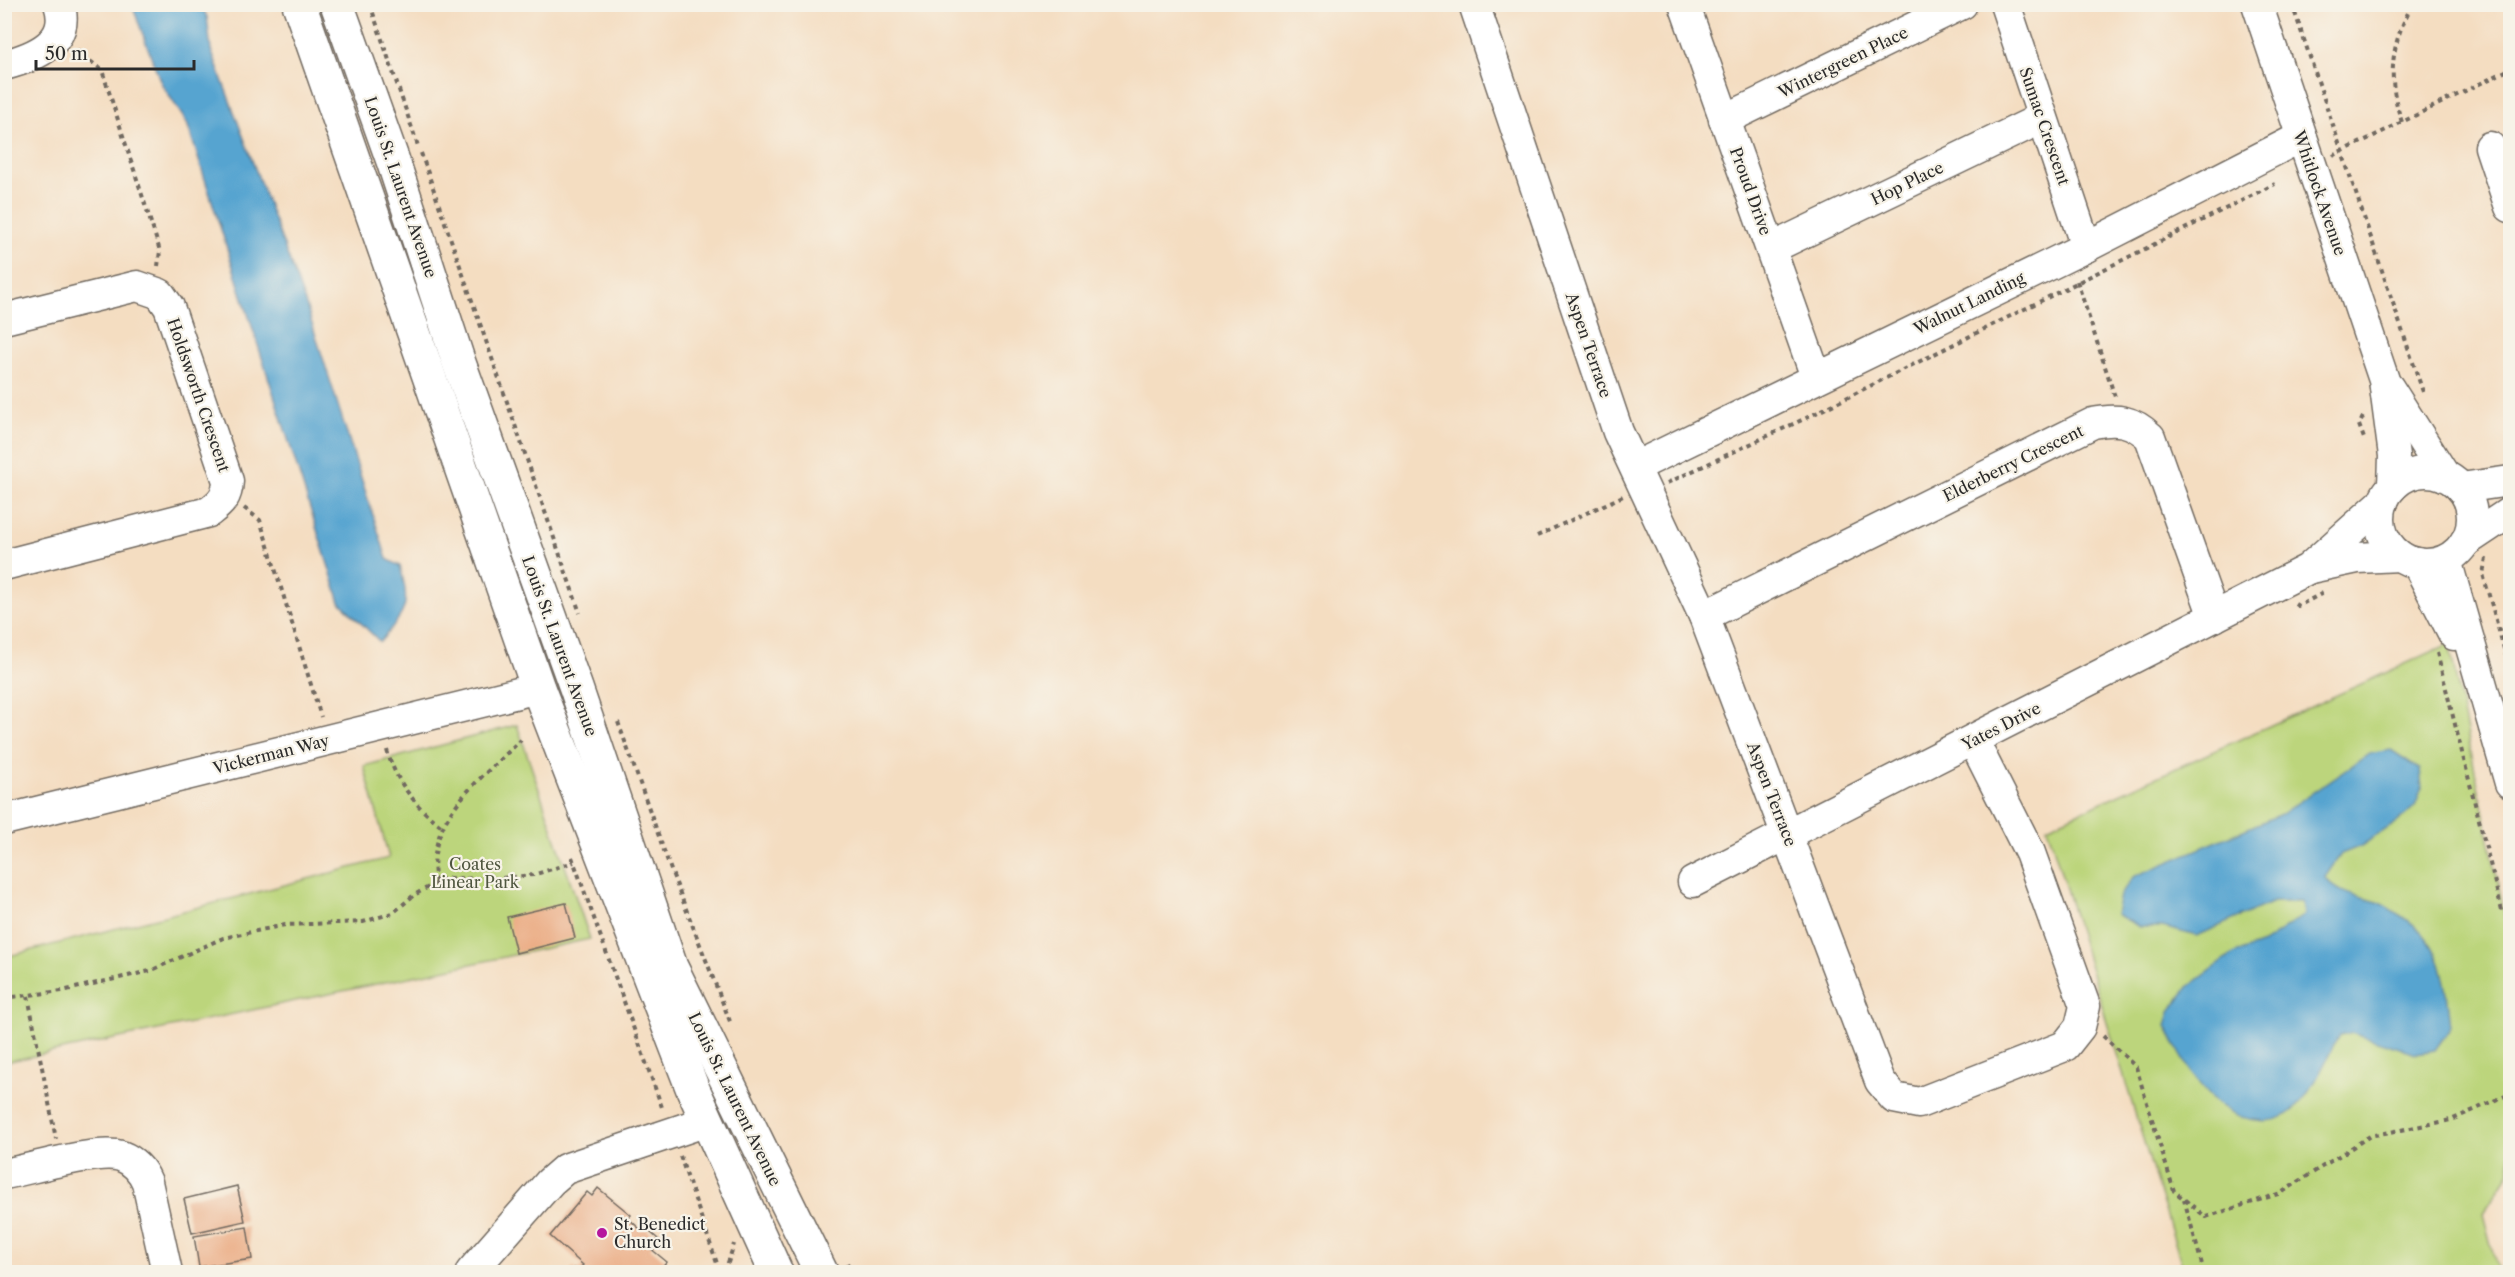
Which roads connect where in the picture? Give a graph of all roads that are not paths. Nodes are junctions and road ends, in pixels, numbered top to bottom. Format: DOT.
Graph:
graph roads {
  1 [pos="59,4"];
  2 [pos="299,4"];
  3 [pos="337,4"];
  4 [pos="1474,4"];
  5 [pos="1684,4"];
  6 [pos="1962,4"];
  7 [pos="2004,4"];
  8 [pos="2257,4"];
  9 [pos="4,65"];
  10 [pos="2042,118"];
  11 [pos="1724,120"];
  12 [pos="2301,137"];
  13 [pos="2490,147"];
  14 [pos="2505,175"];
  15 [pos="2511,207"];
  16 [pos="2086,247"];
  17 [pos="1772,248"];
  18 [pos="4,319"];
  19 [pos="1816,377"];
  20 [pos="2384,380"];
  21 [pos="1633,479"];
  22 [pos="2511,481"];
  23 [pos="2453,482"];
  24 [pos="2388,494"];
  25 [pos="2511,512"];
  26 [pos="2467,552"];
  27 [pos="2408,560"];
  28 [pos="4,565"];
  29 [pos="2317,580"];
  30 [pos="1704,616"];
  31 [pos="2214,617"];
  32 [pos="538,688"];
  33 [pos="2487,699"];
  34 [pos="1973,740"];
  35 [pos="2511,783"];
  36 [pos="4,820"];
  37 [pos="1787,834"];
  38 [pos="1693,882"];
  39 [pos="706,1121"];
  40 [pos="4,1174"];
  41 [pos="832,1265"];
  42 [pos="167,1272"];
  43 [pos="471,1272"];
  44 [pos="776,1272"];
  1 -- 9 [label="street"];
  2 -- 32 [label="main road, Louis St. Laurent Avenue"];
  3 -- 41 [label="main road, Louis St. Laurent Avenue"];
  4 -- 21 [label="street, Aspen Terrace"];
  5 -- 11 [label="street, Proud Drive"];
  6 -- 11 [label="street, Wintergreen Place"];
  7 -- 10 [label="street, Sumac Crescent"];
  8 -- 12 [label="street, Whitlock Avenue"];
  10 -- 16 [label="street, Sumac Crescent"];
  10 -- 17 [label="street, Hop Place"];
  11 -- 17 [label="street, Proud Drive"];
  12 -- 16 [label="street, Walnut Landing"];
  12 -- 20 [label="street, Whitlock Avenue"];
  13 -- 14 [label="street"];
  14 -- 15 [label="street"];
  16 -- 19 [label="street, Walnut Landing"];
  17 -- 19 [label="street, Proud Drive"];
  18 -- 28 [label="street, Holdsworth Crescent"];
  19 -- 21 [label="street, Walnut Landing"];
  20 -- 23 [label="street, Whitlock Avenue"];
  20 -- 24 [label="street, Whitlock Avenue"];
  21 -- 30 [label="street, Aspen Terrace"];
  22 -- 23 [label="street"];
  23 -- 24 [label="street"];
  23 -- 26 [label="street"];
  24 -- 27 [label="street"];
  24 -- 29 [label="street, Yates Drive"];
  25 -- 26 [label="street"];
  26 -- 27 [label="street"];
  26 -- 33 [label="street"];
  27 -- 29 [label="street, Yates Drive"];
  27 -- 33 [label="street"];
  29 -- 31 [label="street, Yates Drive"];
  30 -- 31 [label="street, Elderberry Crescent"];
  30 -- 37 [label="street, Aspen Terrace"];
  31 -- 34 [label="street, Yates Drive"];
  32 -- 36 [label="street, Vickerman Way"];
  32 -- 39 [label="main road, Louis St. Laurent Avenue"];
  33 -- 35 [label="street"];
  34 -- 37 [label="street, Yates Drive"];
  34 -- 37 [label="street, Aspen Terrace"];
  37 -- 38 [label="street, Yates Drive"];
  39 -- 43 [label="street"];
  39 -- 44 [label="main road, Louis St. Laurent Avenue"];
  40 -- 42 [label="street"];
}
